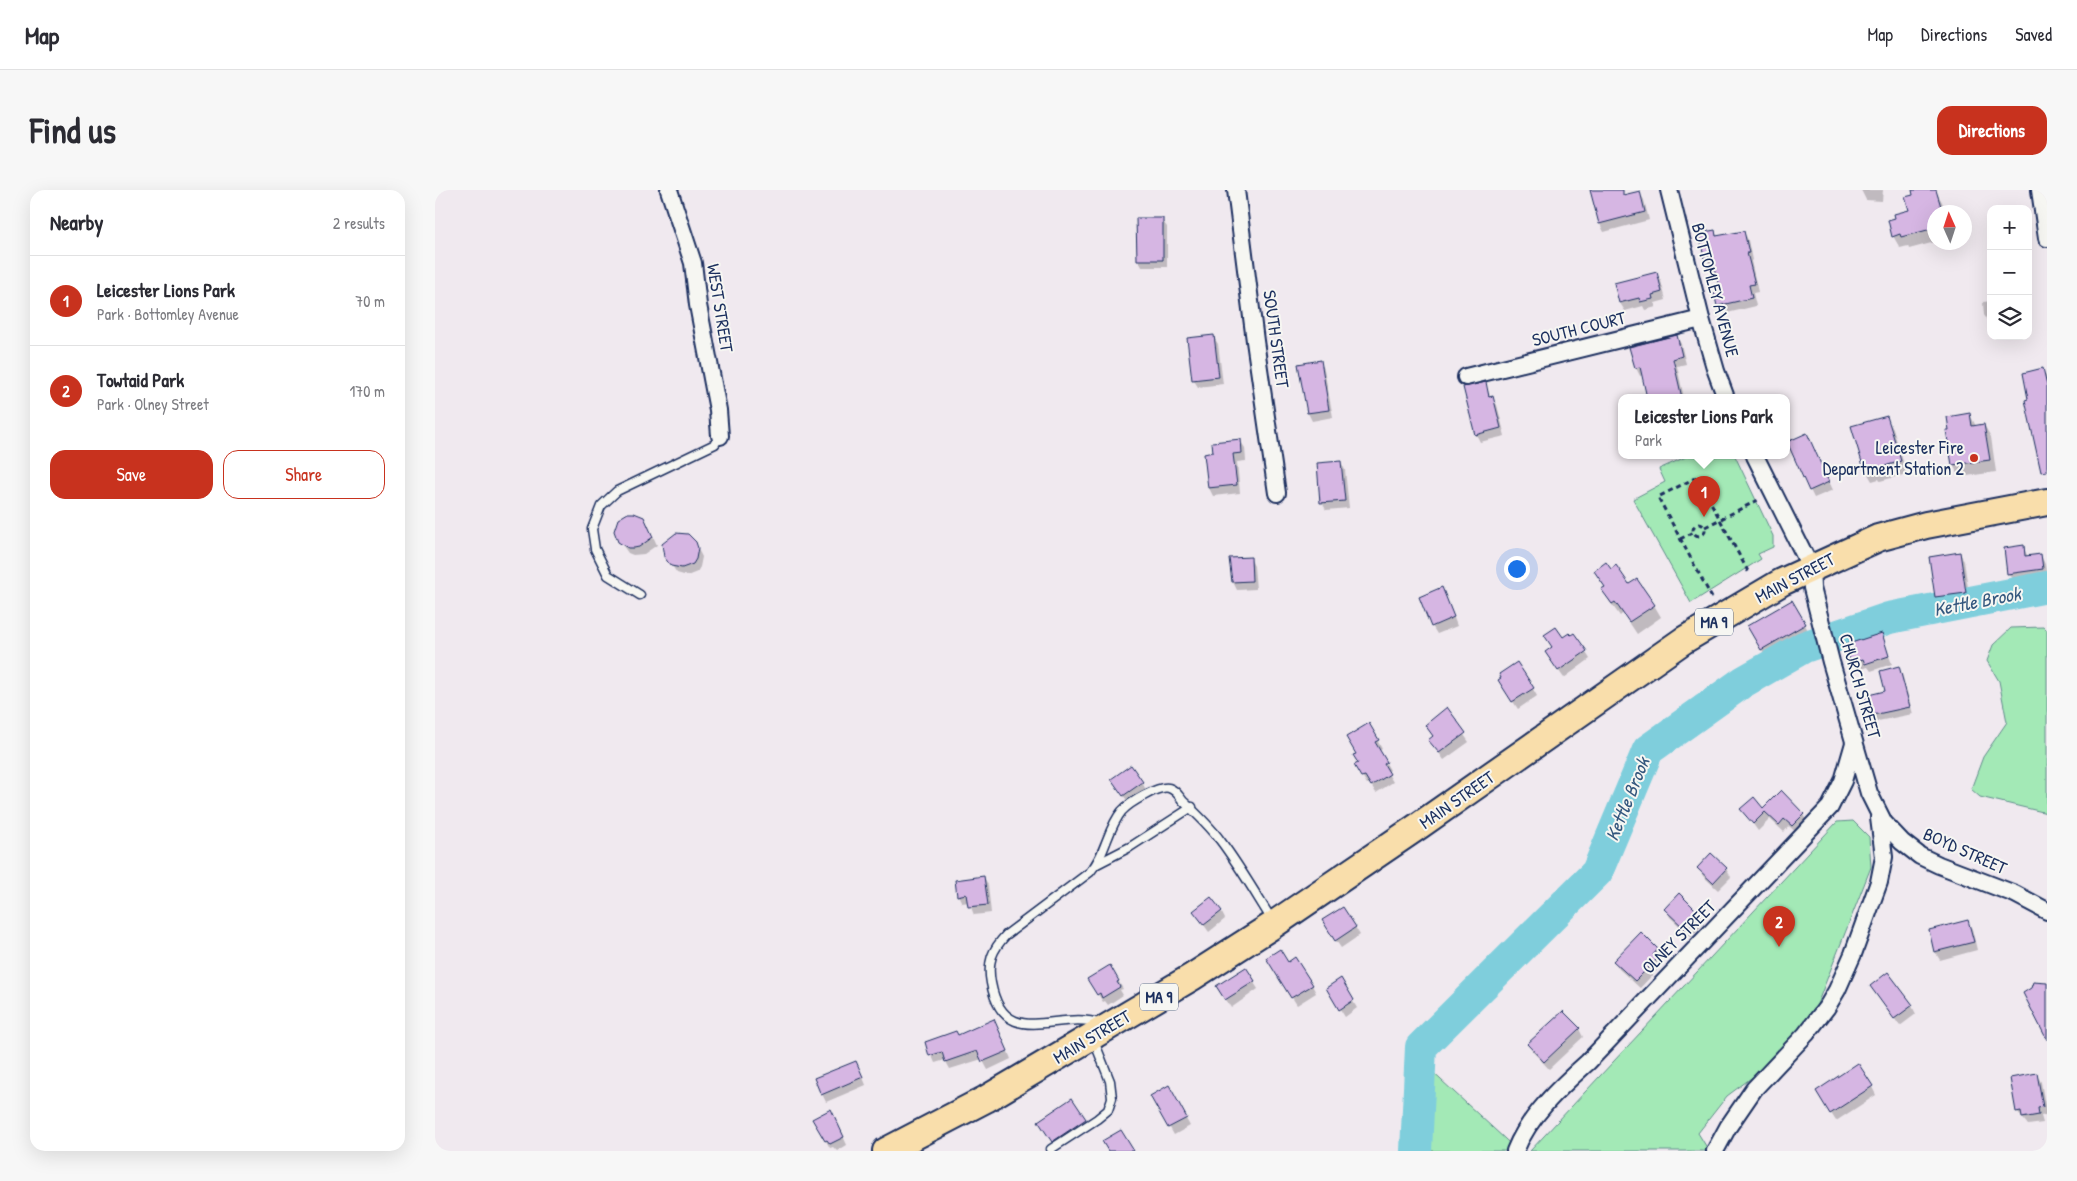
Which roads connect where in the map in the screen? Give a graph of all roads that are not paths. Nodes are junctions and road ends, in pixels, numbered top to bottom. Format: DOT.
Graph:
graph roads {
  1 [pos="669,190"];
  2 [pos="1236,190"];
  3 [pos="1669,190"];
  4 [pos="2040,190"];
  5 [pos="2047,238"];
  6 [pos="1701,319"];
  7 [pos="1467,377"];
  8 [pos="1724,394"];
  9 [pos="720,436"];
  10 [pos="1756,459"];
  11 [pos="1277,493"];
  12 [pos="2047,502"];
  13 [pos="1811,568"];
  14 [pos="640,595"];
  15 [pos="1854,741"];
  16 [pos="1191,807"];
  17 [pos="1879,813"];
  18 [pos="1097,864"];
  19 [pos="2047,911"];
  20 [pos="1275,924"];
  21 [pos="1101,1031"];
  22 [pos="1728,1144"];
  23 [pos="1051,1149"];
  24 [pos="887,1151"];
  25 [pos="1515,1151"];
  26 [pos="1715,1151"];
  1 -- 9 [label="street, WEST STREET"];
  2 -- 11 [label="street, SOUTH STREET"];
  3 -- 6 [label="street, BOTTOMLEY AVENUE"];
  4 -- 5 [label="street"];
  6 -- 7 [label="street, SOUTH COURT"];
  6 -- 8 [label="street, BOTTOMLEY AVENUE"];
  9 -- 14 [label="lane"];
  10 -- 13 [label="street"];
  12 -- 13 [label="highway, MAIN STREET / MA 9"];
  13 -- 15 [label="street, CHURCH STREET"];
  13 -- 20 [label="highway, MAIN STREET / MA 9"];
  15 -- 17 [label="street, CHURCH STREET"];
  15 -- 25 [label="street, OLNEY STREET"];
  16 -- 18 [label="lane"];
  16 -- 18 [label="lane"];
  16 -- 20 [label="lane"];
  17 -- 19 [label="street, BOYD STREET"];
  17 -- 22 [label="street"];
  18 -- 21 [label="lane"];
  20 -- 21 [label="highway, MAIN STREET / MA 9"];
  21 -- 23 [label="lane"];
  21 -- 24 [label="highway, MAIN STREET / MA 9"];
  22 -- 26 [label="street"];
}
